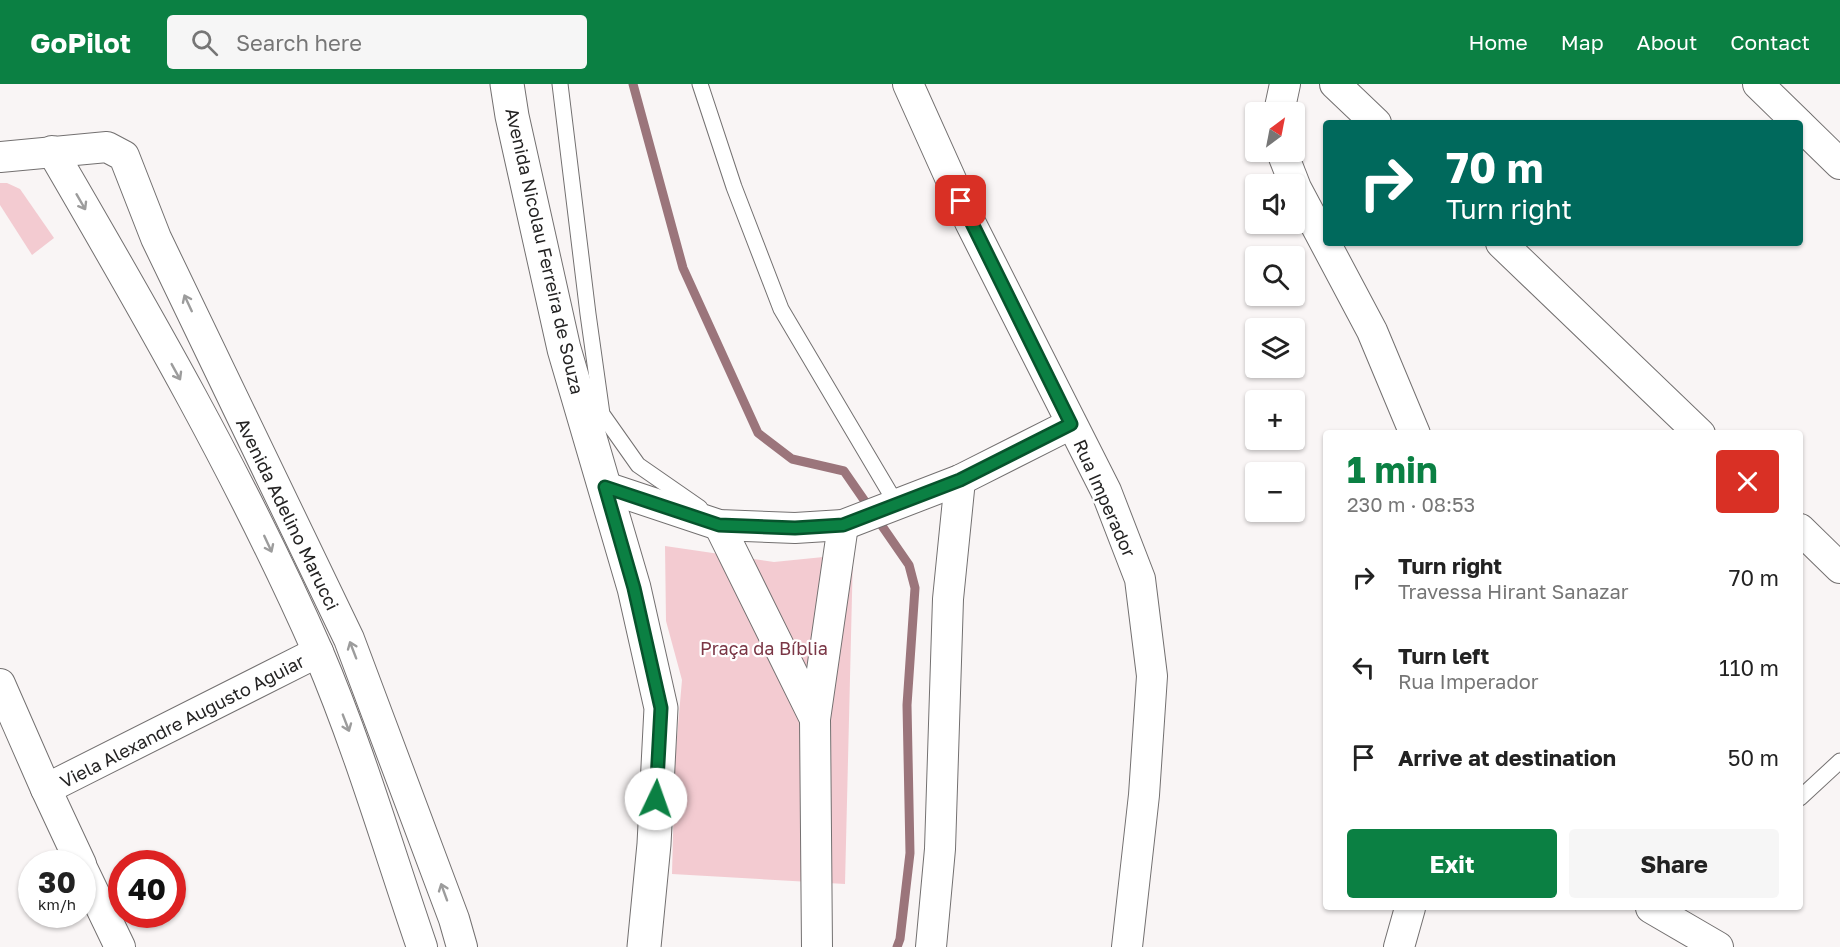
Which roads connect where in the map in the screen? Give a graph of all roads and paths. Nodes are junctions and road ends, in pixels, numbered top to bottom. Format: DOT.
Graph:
graph roads {
  1 [pos="507,84"];
  2 [pos="560,84"];
  3 [pos="700,84"];
  4 [pos="908,84"];
  5 [pos="1285,84"];
  6 [pos="1335,84"];
  7 [pos="1758,84"];
  8 [pos="1281,102"];
  9 [pos="1373,120"];
  10 [pos="1795,120"];
  11 [pos="1803,128"];
  12 [pos="52,151"];
  13 [pos="0,157"];
  14 [pos="1286,162"];
  15 [pos="1840,164"];
  16 [pos="156,238"];
  17 [pos="1323,239"];
  18 [pos="1327,246"];
  19 [pos="1504,246"];
  20 [pos="115,260"];
  21 [pos="1071,424"];
  22 [pos="1413,430"];
  23 [pos="1696,430"];
  24 [pos="960,480"];
  25 [pos="605,487"];
  26 [pos="897,505"];
  27 [pos="729,525"];
  28 [pos="843,525"];
  29 [pos="1803,533"];
  30 [pos="1840,568"];
  31 [pos="318,652"];
  32 [pos="0,684"];
  33 [pos="815,719"];
  34 [pos="1840,761"];
  35 [pos="45,789"];
  36 [pos="1803,795"];
  37 [pos="74,850"];
  38 [pos="96,896"];
  39 [pos="1409,910"];
  40 [pos="1667,911"];
  41 [pos="120,947"];
  42 [pos="422,947"];
  43 [pos="462,947"];
  44 [pos="645,947"];
  45 [pos="817,947"];
  46 [pos="932,947"];
  47 [pos="1128,947"];
  48 [pos="1399,947"];
  49 [pos="1718,947"];
  1 -- 25 [label="street, Avenida Nicolau Ferreira de Souza"];
  2 -- 27 [label="lane"];
  3 -- 26 [label="lane"];
  4 -- 21 [label="street, Rua Imperador"];
  5 -- 8 [label="street"];
  6 -- 9 [label="street"];
  7 -- 10 [label="street"];
  11 -- 15 [label="street"];
  12 -- 13 [label="street, Avenida Adelino Marucci"];
  12 -- 16 [label="street, Avenida Adelino Marucci"];
  12 -- 20 [label="street, Avenida Adelino Marucci, one-way"];
  14 -- 17 [label="street"];
  16 -- 20 [label="street"];
  43 -- 16 [label="street, Avenida Adelino Marucci, one-way"];
  18 -- 22 [label="street"];
  19 -- 23 [label="street"];
  20 -- 31 [label="street, Avenida Adelino Marucci, one-way"];
  21 -- 24 [label="street"];
  21 -- 47 [label="street, Rua Imperador"];
  24 -- 26 [label="street"];
  24 -- 46 [label="street"];
  25 -- 27 [label="street"];
  25 -- 44 [label="street, Avenida Nicolau Ferreira de Souza"];
  26 -- 28 [label="street"];
  27 -- 28 [label="street"];
  27 -- 33 [label="street"];
  28 -- 33 [label="street"];
  29 -- 30 [label="street"];
  31 -- 35 [label="street, Viela Alexandre Augusto Aguiar"];
  31 -- 42 [label="street, Avenida Adelino Marucci, one-way"];
  32 -- 35 [label="street"];
  33 -- 45 [label="street"];
  34 -- 36 [label="lane"];
  35 -- 37 [label="street"];
  38 -- 41 [label="street"];
  39 -- 48 [label="street"];
  40 -- 49 [label="street"];
}
